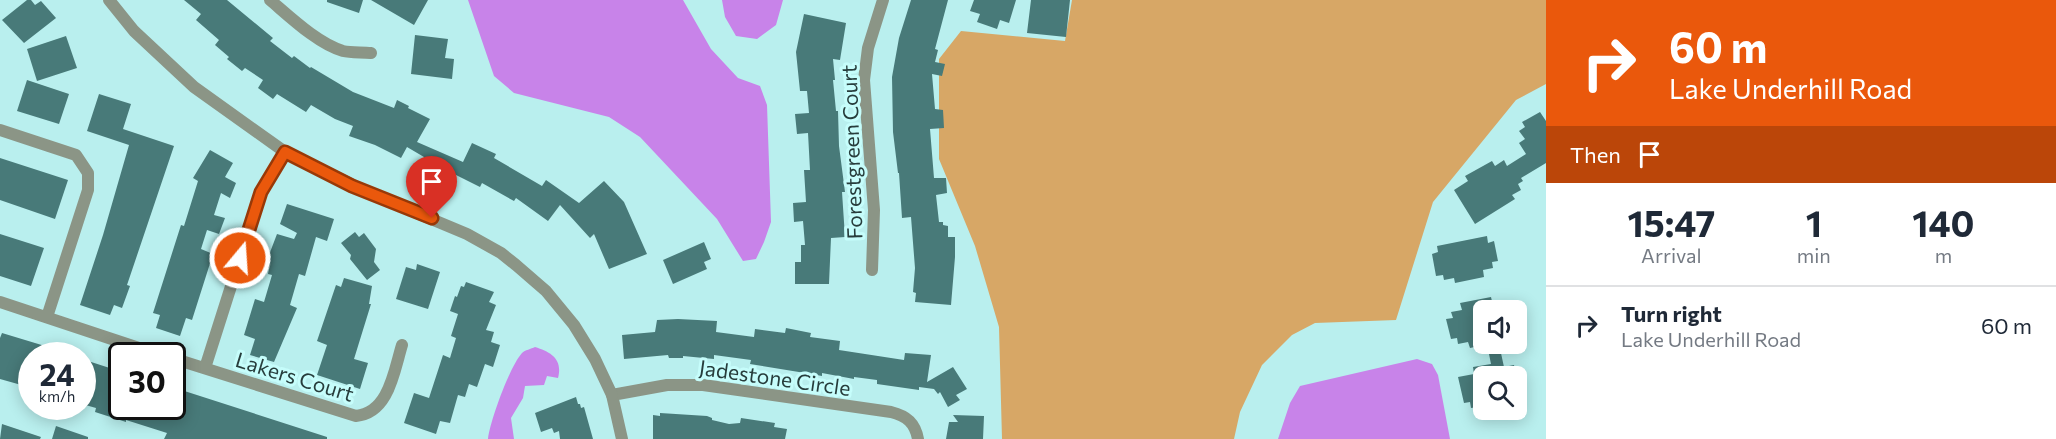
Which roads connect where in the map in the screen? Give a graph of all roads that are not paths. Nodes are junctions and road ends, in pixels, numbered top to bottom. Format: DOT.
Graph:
graph roads {
  1 [pos="109,0"];
  2 [pos="270,0"];
  3 [pos="883,0"];
  4 [pos="371,53"];
  5 [pos="0,130"];
  6 [pos="285,152"];
  7 [pos="872,270"];
  8 [pos="0,302"];
  9 [pos="47,317"];
  10 [pos="121,342"];
  11 [pos="402,345"];
  12 [pos="186,362"];
  13 [pos="205,368"];
  14 [pos="612,394"];
  15 [pos="622,439"];
  16 [pos="918,439"];
  1 -- 6 [label="street"];
  2 -- 4 [label="street"];
  3 -- 7 [label="street, Forestgreen Court"];
  5 -- 9 [label="street"];
  6 -- 13 [label="street"];
  6 -- 14 [label="street"];
  8 -- 9 [label="street"];
  9 -- 10 [label="street"];
  11 -- 13 [label="street, Lakers Court"];
  12 -- 13 [label="street"];
  14 -- 15 [label="street"];
  14 -- 16 [label="street, Jadestone Circle"];
}
